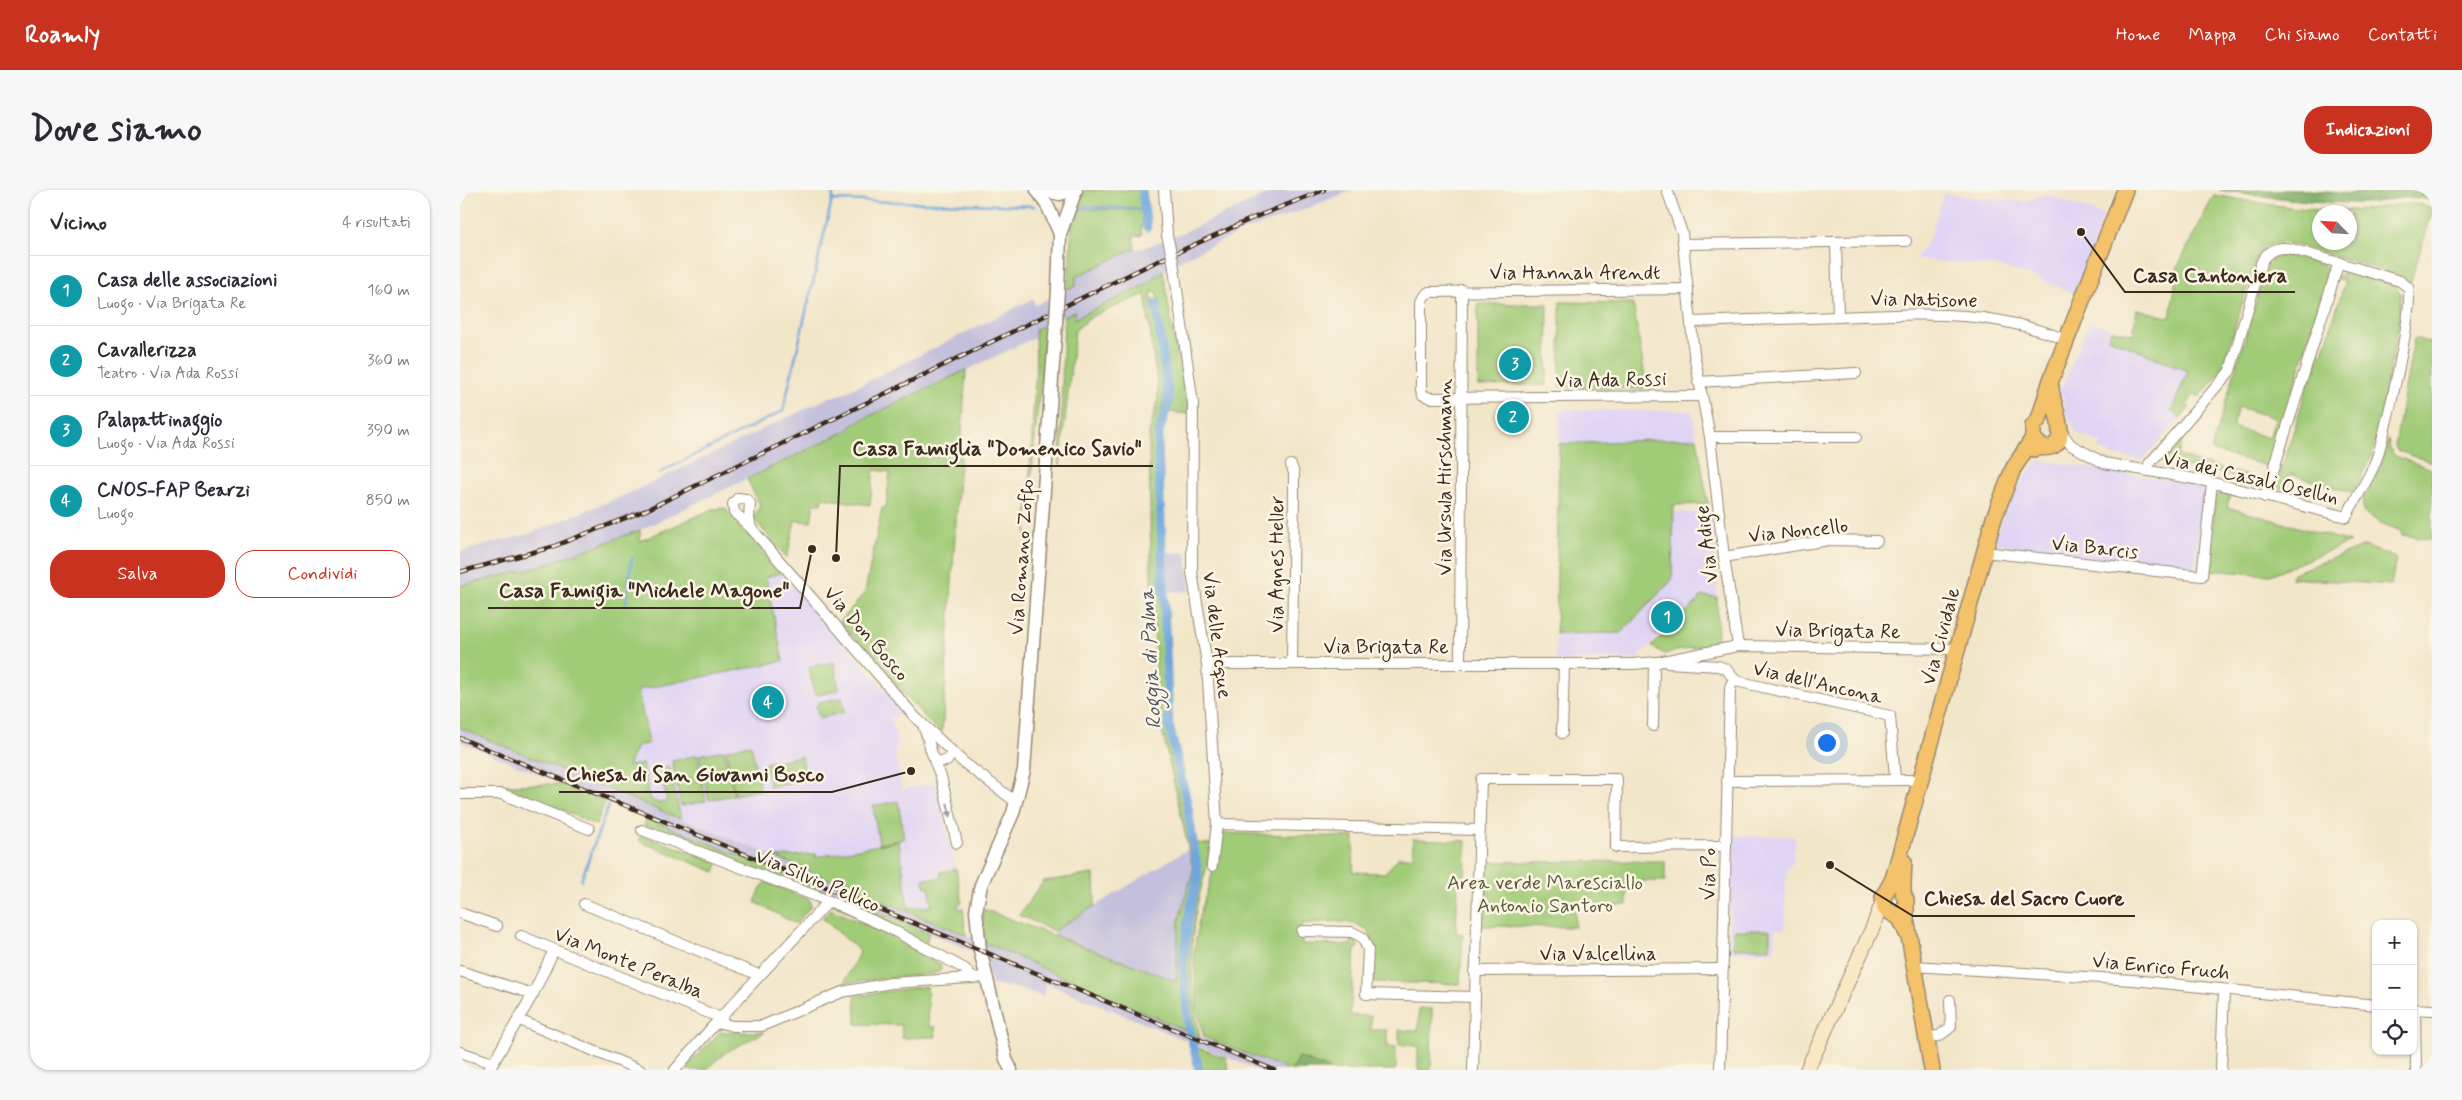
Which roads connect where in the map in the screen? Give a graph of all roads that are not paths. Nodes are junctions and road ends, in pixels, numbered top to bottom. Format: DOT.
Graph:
graph roads {
  1 [pos="1039,190"];
  2 [pos="1074,190"];
  3 [pos="1164,190"];
  4 [pos="1667,190"];
  5 [pos="2125,190"];
  6 [pos="1060,234"];
  7 [pos="1906,241"];
  8 [pos="1836,243"];
  9 [pos="1684,244"];
  10 [pos="2339,262"];
  11 [pos="1688,289"];
  12 [pos="1462,290"];
  13 [pos="1838,317"];
  14 [pos="1691,322"];
  15 [pos="2067,340"];
  16 [pos="1856,373"];
  17 [pos="2051,380"];
  18 [pos="1698,382"];
  19 [pos="1701,396"];
  20 [pos="1462,398"];
  21 [pos="1710,437"];
  22 [pos="1856,437"];
  23 [pos="2053,438"];
  24 [pos="1291,465"];
  25 [pos="2148,471"];
  26 [pos="2212,483"];
  27 [pos="2265,496"];
  28 [pos="751,528"];
  29 [pos="1876,542"];
  30 [pos="1984,552"];
  31 [pos="1724,557"];
  32 [pos="1738,646"];
  33 [pos="1718,648"];
  34 [pos="1957,649"];
  35 [pos="1689,660"];
  36 [pos="1656,662"];
  37 [pos="1207,664"];
  38 [pos="1292,664"];
  39 [pos="1460,664"];
  40 [pos="1564,665"];
  41 [pos="1718,666"];
  42 [pos="1736,681"];
  43 [pos="916,718"];
  44 [pos="1653,726"];
  45 [pos="1562,733"];
  46 [pos="947,754"];
  47 [pos="933,755"];
  48 [pos="941,777"];
  49 [pos="1894,779"];
  50 [pos="1920,780"];
  51 [pos="1727,781"];
  52 [pos="460,794"];
  53 [pos="1014,801"];
  54 [pos="1217,824"];
  55 [pos="589,829"];
  56 [pos="642,830"];
  57 [pos="1480,830"];
  58 [pos="957,843"];
  59 [pos="1726,846"];
  60 [pos="1212,866"];
  61 [pos="830,901"];
  62 [pos="1895,903"];
  63 [pos="584,904"];
  64 [pos="460,913"];
  65 [pos="498,926"];
  66 [pos="1302,931"];
  67 [pos="521,936"];
  68 [pos="554,950"];
  69 [pos="948,961"];
  70 [pos="1723,969"];
  71 [pos="1915,970"];
  72 [pos="460,971"];
  73 [pos="1474,971"];
  74 [pos="759,975"];
  75 [pos="980,977"];
  76 [pos="948,979"];
  77 [pos="2224,990"];
  78 [pos="533,994"];
  79 [pos="1474,996"];
  80 [pos="1950,1000"];
  81 [pos="2372,1005"];
  82 [pos="2417,1009"];
  83 [pos="2414,1010"];
  84 [pos="2432,1010"];
  85 [pos="519,1020"];
  86 [pos="720,1023"];
  87 [pos="1927,1037"];
  88 [pos="460,1052"];
  89 [pos="491,1066"];
  90 [pos="640,1070"];
  91 [pos="675,1070"];
  92 [pos="1003,1070"];
  93 [pos="1011,1070"];
  94 [pos="1473,1070"];
  95 [pos="1720,1070"];
  96 [pos="1807,1070"];
  97 [pos="1932,1070"];
  98 [pos="2221,1070"];
  99 [pos="2416,1070"];
  1 -- 2 [label="street"];
  1 -- 6 [label="street, Via Romano Zoffo"];
  2 -- 6 [label="street, Via Romano Zoffo"];
  3 -- 37 [label="street, Via delle Acque, bridge"];
  4 -- 9 [label="street, Via Adige"];
  5 -- 15 [label="main road"];
  6 -- 53 [label="street, Via Romano Zoffo, bridge"];
  7 -- 8 [label="street"];
  8 -- 9 [label="street"];
  8 -- 13 [label="street"];
  9 -- 11 [label="street, Via Adige"];
  10 -- 25 [label="street"];
  10 -- 27 [label="street"];
  10 -- 27 [label="street, Via dei Casali Osellin"];
  11 -- 12 [label="street, Via Hannah Arendt"];
  11 -- 14 [label="street, Via Adige"];
  12 -- 20 [label="street, Via Ursula Hirschmann"];
  12 -- 20 [label="street, Via Hannah Arendt"];
  13 -- 14 [label="street, Via Natisone"];
  13 -- 15 [label="street, Via Natisone"];
  14 -- 18 [label="street, Via Adige"];
  15 -- 17 [label="main road"];
  16 -- 18 [label="street"];
  17 -- 23 [label="main road"];
  17 -- 23 [label="main road"];
  18 -- 19 [label="street, Via Adige"];
  19 -- 20 [label="street, Via Ada Rossi"];
  19 -- 21 [label="street, Via Adige"];
  20 -- 39 [label="street, Via Ursula Hirschmann"];
  21 -- 22 [label="street"];
  21 -- 31 [label="street, Via Adige"];
  23 -- 25 [label="street, Via dei Casali Osellin"];
  23 -- 30 [label="main road, Via Cividale"];
  24 -- 38 [label="street, Via Agnes Heller"];
  25 -- 26 [label="street, Via dei Casali Osellin"];
  26 -- 27 [label="street, Via dei Casali Osellin"];
  26 -- 30 [label="street, Via Barcis"];
  28 -- 43 [label="street, Via Don Bosco"];
  29 -- 31 [label="street, Via Noncello"];
  30 -- 34 [label="main road, Via Cividale"];
  31 -- 32 [label="street, Via Adige"];
  32 -- 33 [label="street, Via Brigata Re"];
  32 -- 34 [label="street, Via Brigata Re"];
  33 -- 35 [label="street, Via Brigata Re"];
  33 -- 41 [label="street"];
  34 -- 50 [label="main road, Via Cividale"];
  35 -- 36 [label="street, Via Brigata Re"];
  35 -- 41 [label="street, Via Brigata Re"];
  36 -- 40 [label="street, Via Brigata Re"];
  36 -- 44 [label="street"];
  37 -- 38 [label="street, Via Brigata Re"];
  37 -- 54 [label="street, Via delle Acque"];
  38 -- 39 [label="street, Via Brigata Re"];
  39 -- 40 [label="street, Via Brigata Re"];
  40 -- 45 [label="street"];
  41 -- 42 [label="street"];
  42 -- 49 [label="street, Via dell'Ancona"];
  42 -- 51 [label="street, Via Po"];
  43 -- 46 [label="street, Via Don Bosco"];
  43 -- 47 [label="street, Via Don Bosco"];
  46 -- 47 [label="street"];
  46 -- 47 [label="street"];
  46 -- 48 [label="street"];
  46 -- 53 [label="street"];
  47 -- 48 [label="street, Via Don Bosco"];
  48 -- 58 [label="street, Via Don Bosco, one-way"];
  49 -- 50 [label="street"];
  49 -- 51 [label="street"];
  50 -- 62 [label="main road, Via Cividale"];
  51 -- 59 [label="street, Via Po"];
  52 -- 55 [label="street"];
  53 -- 75 [label="street, Via Romano Zoffo"];
  53 -- 75 [label="street, Via Romano Zoffo"];
  54 -- 57 [label="street"];
  54 -- 60 [label="street, Via delle Acque"];
  56 -- 61 [label="street, Via Silvio Pellico"];
  57 -- 59 [label="street"];
  57 -- 73 [label="street"];
  59 -- 70 [label="street, Via Po"];
  61 -- 69 [label="street, Via Silvio Pellico"];
  61 -- 74 [label="street"];
  62 -- 71 [label="main road"];
  62 -- 96 [label="main road"];
  63 -- 74 [label="street"];
  64 -- 65 [label="street"];
  66 -- 79 [label="street"];
  67 -- 68 [label="street, Via Monte Peralba"];
  68 -- 78 [label="street"];
  68 -- 86 [label="street, Via Monte Peralba"];
  69 -- 75 [label="street, Via Silvio Pellico"];
  69 -- 76 [label="street"];
  70 -- 73 [label="street, Via Valcellina"];
  70 -- 95 [label="street, Via Po"];
  71 -- 77 [label="street, Via Enrico Fruch"];
  71 -- 87 [label="main road"];
  72 -- 78 [label="street"];
  73 -- 79 [label="street"];
  74 -- 86 [label="street"];
  75 -- 76 [label="street"];
  75 -- 92 [label="street"];
  75 -- 93 [label="street"];
  76 -- 86 [label="street"];
  77 -- 81 [label="street, Via Enrico Fruch"];
  77 -- 98 [label="street"];
  78 -- 85 [label="street"];
  79 -- 94 [label="street"];
  80 -- 87 [label="street"];
  82 -- 84 [label="street"];
  83 -- 99 [label="street"];
  85 -- 89 [label="street"];
  85 -- 90 [label="street"];
  86 -- 91 [label="street"];
  87 -- 97 [label="main road"];
  88 -- 89 [label="street"];
}
